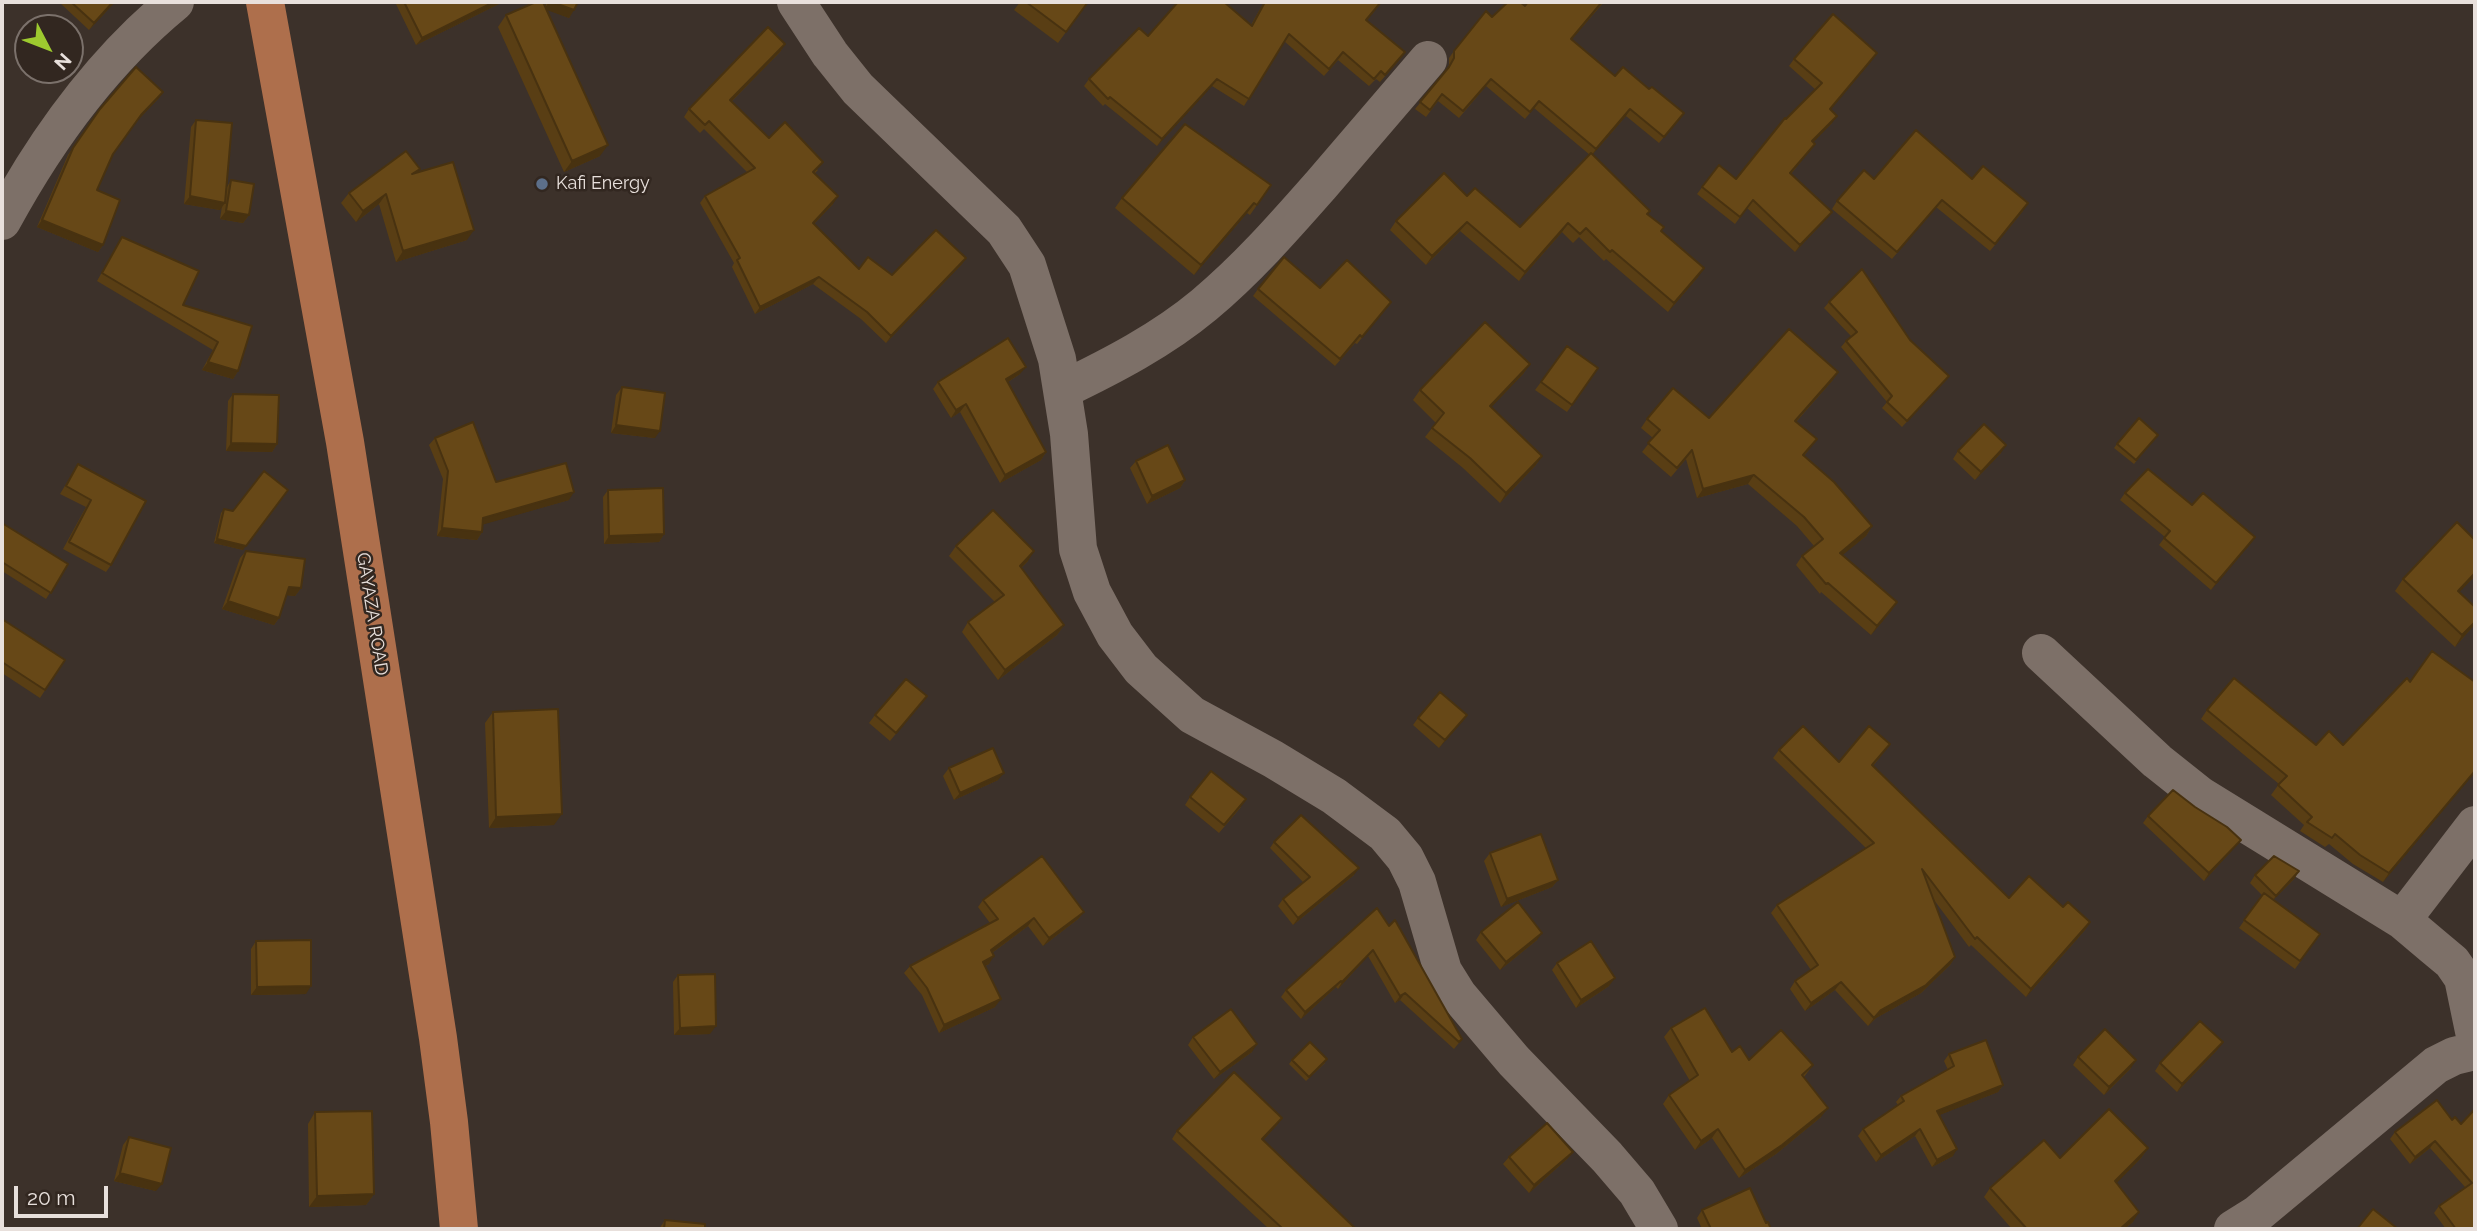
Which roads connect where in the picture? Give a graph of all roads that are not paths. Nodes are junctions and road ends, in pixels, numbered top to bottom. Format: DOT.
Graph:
graph roads {
  1 [pos="175,2"];
  2 [pos="265,2"];
  3 [pos="796,2"];
  4 [pos="1428,60"];
  5 [pos="2,221"];
  6 [pos="1062,390"];
  7 [pos="2041,653"];
  8 [pos="2475,825"];
  9 [pos="2402,920"];
  10 [pos="2475,1036"];
  11 [pos="2475,1051"];
  12 [pos="459,1229"];
  13 [pos="1659,1229"];
  14 [pos="2233,1229"];
  1 -- 5 [label="street"];
  2 -- 12 [label="main road, GAYAZA ROAD"];
  3 -- 6 [label="street"];
  4 -- 6 [label="street"];
  6 -- 13 [label="street"];
  7 -- 9 [label="street"];
  8 -- 9 [label="street"];
  9 -- 10 [label="street"];
  11 -- 14 [label="street"];
}
